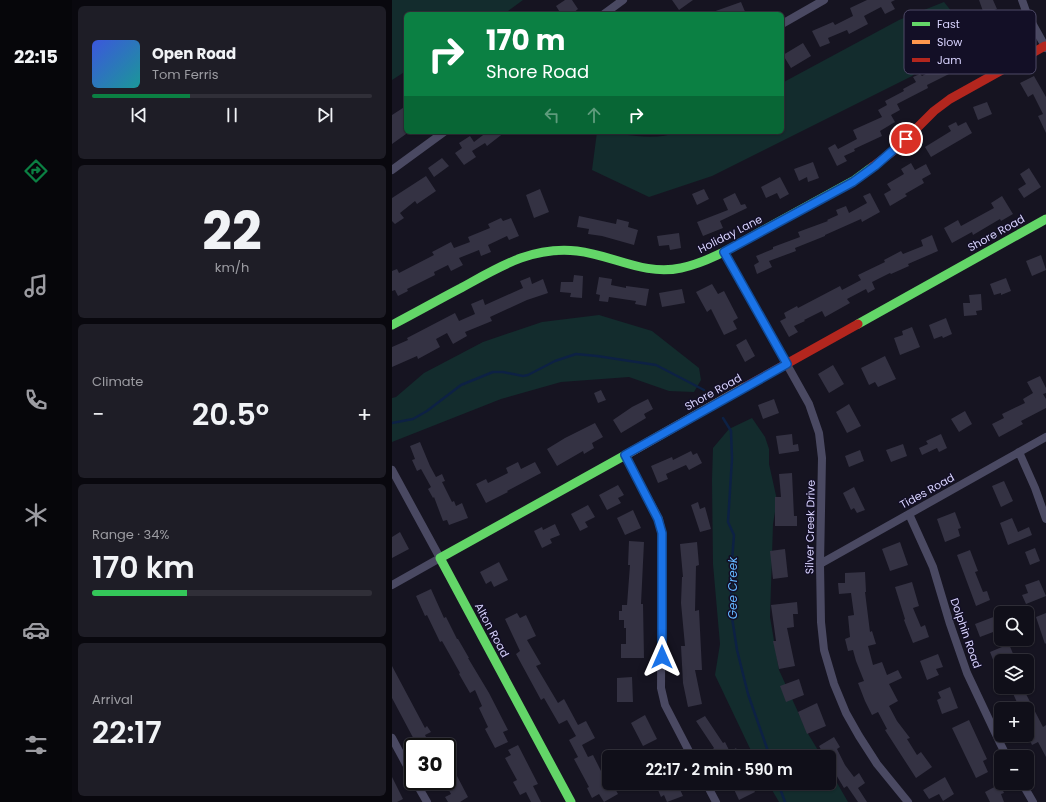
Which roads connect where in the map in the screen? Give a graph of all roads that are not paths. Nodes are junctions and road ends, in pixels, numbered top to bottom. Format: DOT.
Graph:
graph roads {
  1 [pos="623,0"];
  2 [pos="824,0"];
  3 [pos="1022,0"];
  4 [pos="1026,10"];
  5 [pos="607,12"];
  6 [pos="784,23"];
  7 [pos="1036,30"];
  8 [pos="1045,47"];
  9 [pos="1036,52"];
  10 [pos="996,74"];
  11 [pos="441,134"];
  12 [pos="392,170"];
  13 [pos="1046,219"];
  14 [pos="724,252"];
  15 [pos="392,325"];
  16 [pos="787,364"];
  17 [pos="1046,437"];
  18 [pos="1019,452"];
  19 [pos="625,455"];
  20 [pos="392,470"];
  21 [pos="909,514"];
  22 [pos="1046,519"];
  23 [pos="440,558"];
  24 [pos="820,564"];
  25 [pos="392,585"];
  26 [pos="392,738"];
  27 [pos="688,750"];
  28 [pos="1004,750"];
  29 [pos="404,760"];
  30 [pos="420,790"];
  31 [pos="710,790"];
  32 [pos="1026,790"];
  33 [pos="427,802"];
  34 [pos="571,802"];
  35 [pos="716,802"];
  36 [pos="908,802"];
  37 [pos="1033,802"];
  1 -- 5 [label="street"];
  2 -- 6 [label="street"];
  3 -- 4 [label="street"];
  7 -- 8 [label="street"];
  8 -- 9 [label="street, Holiday Lane"];
  10 -- 14 [label="street, Holiday Lane"];
  11 -- 12 [label="street"];
  13 -- 16 [label="street, Shore Road"];
  14 -- 15 [label="street, Holiday Lane"];
  14 -- 16 [label="street, Silver Creek Drive"];
  16 -- 19 [label="street, Shore Road"];
  16 -- 24 [label="street, Silver Creek Drive"];
  17 -- 18 [label="street, Tides Road"];
  18 -- 21 [label="street, Tides Road"];
  18 -- 22 [label="street"];
  19 -- 23 [label="street, Shore Road"];
  19 -- 27 [label="street"];
  20 -- 23 [label="street, Alton Road"];
  21 -- 24 [label="street, Tides Road"];
  21 -- 28 [label="street, Dolphin Road"];
  23 -- 25 [label="street, Shore Road"];
  23 -- 34 [label="street, Alton Road"];
  24 -- 36 [label="street, Silver Creek Drive"];
  26 -- 29 [label="street"];
  30 -- 33 [label="street"];
  31 -- 35 [label="street"];
  32 -- 37 [label="street"];
}
